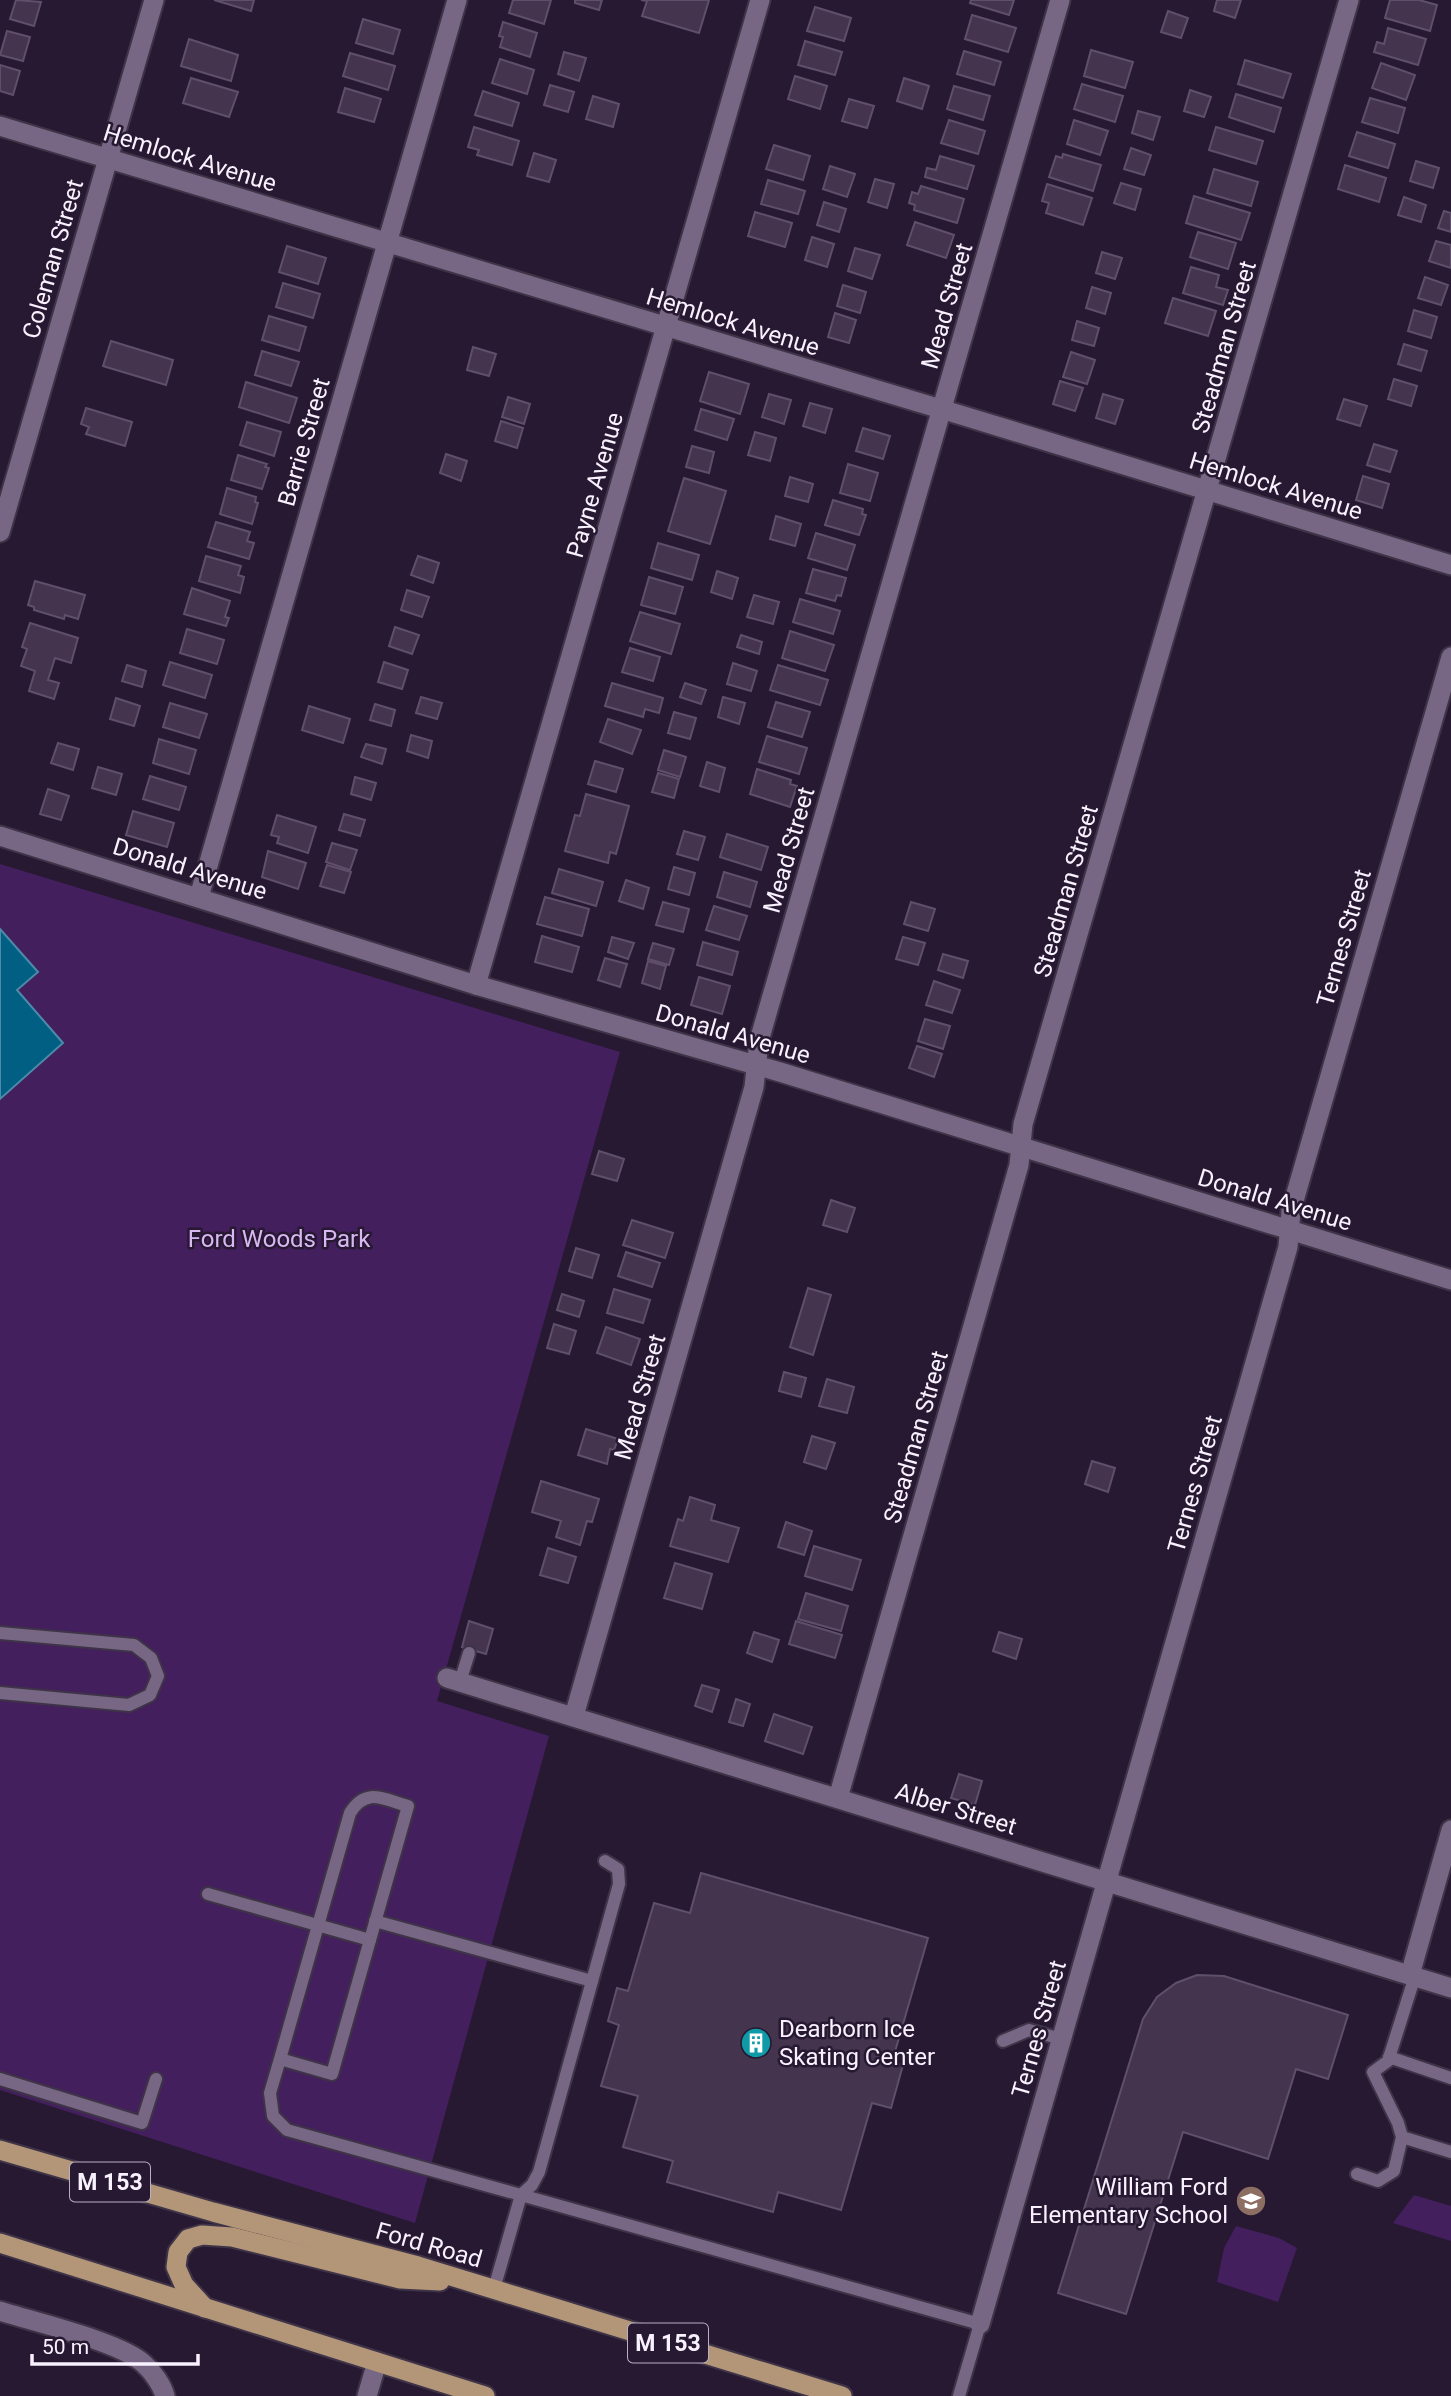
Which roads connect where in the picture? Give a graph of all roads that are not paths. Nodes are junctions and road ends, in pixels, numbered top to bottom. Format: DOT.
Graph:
graph roads {
  1 [pos="154,0"];
  2 [pos="457,0"];
  3 [pos="761,0"];
  4 [pos="1060,0"];
  5 [pos="1349,0"];
  6 [pos="0,126"];
  7 [pos="107,159"];
  8 [pos="387,243"];
  9 [pos="666,328"];
  10 [pos="942,410"];
  11 [pos="1208,490"];
  12 [pos="0,532"];
  13 [pos="1451,565"];
  14 [pos="1451,657"];
  15 [pos="0,836"];
  16 [pos="199,897"];
  17 [pos="476,985"];
  18 [pos="756,1066"];
  19 [pos="1020,1147"];
  20 [pos="1289,1230"];
  21 [pos="1451,1280"];
  22 [pos="0,1633"];
  23 [pos="469,1653"];
  24 [pos="453,1680"];
  25 [pos="0,1693"];
  26 [pos="574,1716"];
  27 [pos="838,1798"];
  28 [pos="1451,1830"];
  29 [pos="605,1861"];
  30 [pos="1107,1881"];
  31 [pos="208,1894"];
  32 [pos="375,1921"];
  33 [pos="318,1925"];
  34 [pos="370,1940"];
  35 [pos="1413,1976"];
  36 [pos="592,1981"];
  37 [pos="1451,1988"];
  38 [pos="1061,2039"];
  39 [pos="1003,2041"];
  40 [pos="1390,2057"];
  41 [pos="280,2059"];
  42 [pos="1451,2078"];
  43 [pos="0,2079"];
  44 [pos="156,2079"];
  45 [pos="1402,2137"];
  46 [pos="2,2150"];
  47 [pos="1451,2152"];
  48 [pos="1357,2174"];
  49 [pos="521,2195"];
  50 [pos="1,2244"];
  51 [pos="473,2283"];
  52 [pos="494,2289"];
  53 [pos="205,2309"];
  54 [pos="0,2311"];
  55 [pos="980,2324"];
  56 [pos="377,2362"];
  57 [pos="165,2396"];
  58 [pos="367,2396"];
  59 [pos="485,2396"];
  60 [pos="842,2396"];
  61 [pos="959,2396"];
  1 -- 7 [label="street, Coleman Street"];
  2 -- 8 [label="street, Barrie Street"];
  3 -- 9 [label="street, Payne Avenue"];
  4 -- 10 [label="street, Mead Street"];
  5 -- 11 [label="street, Steadman Street"];
  6 -- 7 [label="street, Hemlock Avenue"];
  7 -- 8 [label="street, Hemlock Avenue"];
  7 -- 12 [label="street, Coleman Street"];
  8 -- 9 [label="street, Hemlock Avenue"];
  8 -- 16 [label="street, Barrie Street"];
  9 -- 10 [label="street, Hemlock Avenue"];
  9 -- 17 [label="street, Payne Avenue"];
  10 -- 11 [label="street, Hemlock Avenue"];
  10 -- 18 [label="street, Mead Street"];
  11 -- 13 [label="street, Hemlock Avenue"];
  11 -- 19 [label="street, Steadman Street"];
  14 -- 20 [label="street, Ternes Street"];
  15 -- 16 [label="street, Donald Avenue"];
  16 -- 17 [label="street, Donald Avenue"];
  17 -- 18 [label="street, Donald Avenue"];
  18 -- 19 [label="street, Donald Avenue"];
  18 -- 26 [label="street, Mead Street"];
  19 -- 20 [label="street, Donald Avenue"];
  19 -- 27 [label="street, Steadman Street"];
  20 -- 21 [label="street, Donald Avenue"];
  20 -- 30 [label="street, Ternes Street"];
  22 -- 25 [label="lane"];
  23 -- 24 [label="lane"];
  24 -- 26 [label="street, Alber Street"];
  26 -- 27 [label="street, Alber Street"];
  27 -- 30 [label="street, Alber Street"];
  28 -- 35 [label="street"];
  29 -- 36 [label="lane"];
  30 -- 35 [label="street, Alber Street"];
  30 -- 38 [label="street, Ternes Street"];
  31 -- 33 [label="lane"];
  32 -- 33 [label="lane"];
  32 -- 34 [label="lane"];
  32 -- 36 [label="lane"];
  33 -- 34 [label="lane"];
  33 -- 41 [label="lane"];
  34 -- 41 [label="lane"];
  35 -- 37 [label="street, Alber Street"];
  35 -- 40 [label="lane"];
  36 -- 49 [label="lane"];
  38 -- 39 [label="lane"];
  38 -- 55 [label="street, Ternes Street"];
  40 -- 42 [label="lane"];
  40 -- 45 [label="lane"];
  41 -- 49 [label="lane"];
  43 -- 44 [label="lane"];
  45 -- 47 [label="lane"];
  45 -- 48 [label="lane"];
  46 -- 51 [label="main road, Ford Road / M 153"];
  49 -- 52 [label="lane"];
  49 -- 55 [label="lane"];
  50 -- 53 [label="main road"];
  51 -- 52 [label="main road, Ford Road / M 153"];
  51 -- 53 [label="main road"];
  52 -- 60 [label="main road, Ford Road / M 153"];
  53 -- 56 [label="main road"];
  54 -- 57 [label="street"];
  55 -- 61 [label="lane"];
  56 -- 58 [label="street"];
  56 -- 59 [label="main road"];
}
